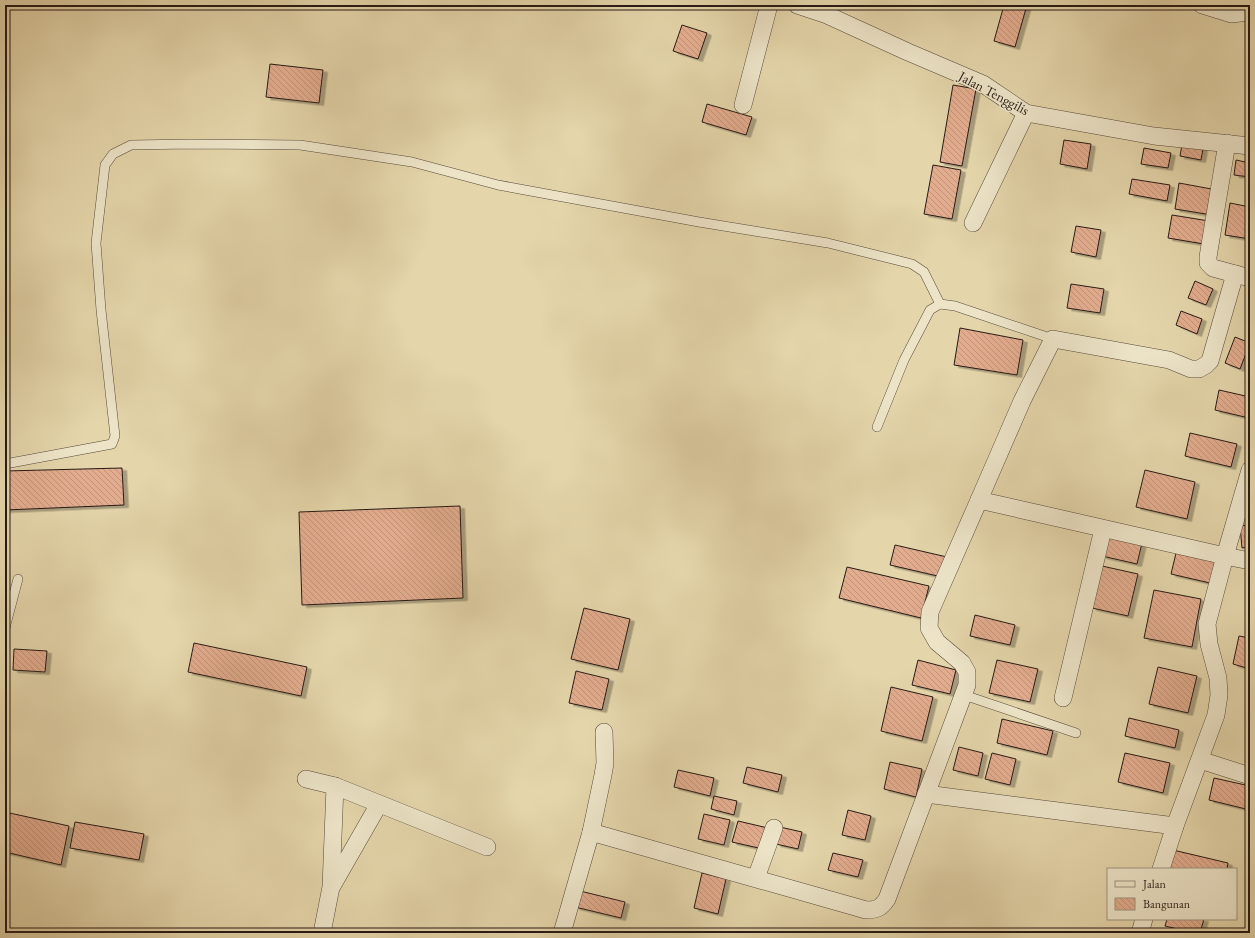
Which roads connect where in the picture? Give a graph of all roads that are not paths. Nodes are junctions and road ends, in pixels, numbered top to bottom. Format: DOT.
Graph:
graph roads {
  1 [pos="769,5"];
  2 [pos="797,5"];
  3 [pos="1202,5"];
  4 [pos="828,10"];
  5 [pos="1250,12"];
  6 [pos="743,105"];
  7 [pos="1026,113"];
  8 [pos="1227,143"];
  9 [pos="1250,146"];
  10 [pos="973,223"];
  11 [pos="1242,276"];
  12 [pos="940,304"];
  13 [pos="1053,339"];
  14 [pos="877,427"];
  15 [pos="5,464"];
  16 [pos="1250,470"];
  17 [pos="979,500"];
  18 [pos="1103,529"];
  19 [pos="1225,556"];
  20 [pos="1250,561"];
  21 [pos="18,579"];
  22 [pos="5,628"];
  23 [pos="964,695"];
  24 [pos="1063,698"];
  25 [pos="604,732"];
  26 [pos="1076,732"];
  27 [pos="1200,760"];
  28 [pos="1250,776"];
  29 [pos="306,779"];
  30 [pos="335,786"];
  31 [pos="926,794"];
  32 [pos="380,804"];
  33 [pos="1175,826"];
  34 [pos="774,828"];
  35 [pos="591,832"];
  36 [pos="487,847"];
  37 [pos="1161,868"];
  38 [pos="756,878"];
  39 [pos="331,887"];
  40 [pos="322,933"];
  41 [pos="562,933"];
  1 -- 6 [label="street"];
  2 -- 4 [label="street, Jalan Tenggilis"];
  3 -- 5 [label="street"];
  4 -- 7 [label="street, Jalan Tenggilis"];
  7 -- 8 [label="street, Jalan Tenggilis"];
  7 -- 10 [label="street"];
  8 -- 9 [label="street, Jalan Tenggilis"];
  8 -- 11 [label="street"];
  11 -- 13 [label="street"];
  12 -- 13 [label="lane"];
  12 -- 14 [label="lane"];
  12 -- 15 [label="lane"];
  13 -- 17 [label="street"];
  16 -- 19 [label="street"];
  17 -- 18 [label="street"];
  17 -- 23 [label="street"];
  18 -- 19 [label="street"];
  18 -- 24 [label="street"];
  19 -- 20 [label="street"];
  19 -- 27 [label="street"];
  21 -- 22 [label="lane"];
  23 -- 26 [label="lane"];
  23 -- 31 [label="street"];
  25 -- 35 [label="street"];
  27 -- 28 [label="street"];
  27 -- 33 [label="street"];
  29 -- 30 [label="street"];
  30 -- 32 [label="street"];
  30 -- 39 [label="street"];
  31 -- 33 [label="street"];
  31 -- 38 [label="street"];
  32 -- 36 [label="street"];
  32 -- 39 [label="street"];
  33 -- 37 [label="street"];
  34 -- 38 [label="street"];
  35 -- 38 [label="street"];
  35 -- 41 [label="street"];
  39 -- 40 [label="street"];
}
